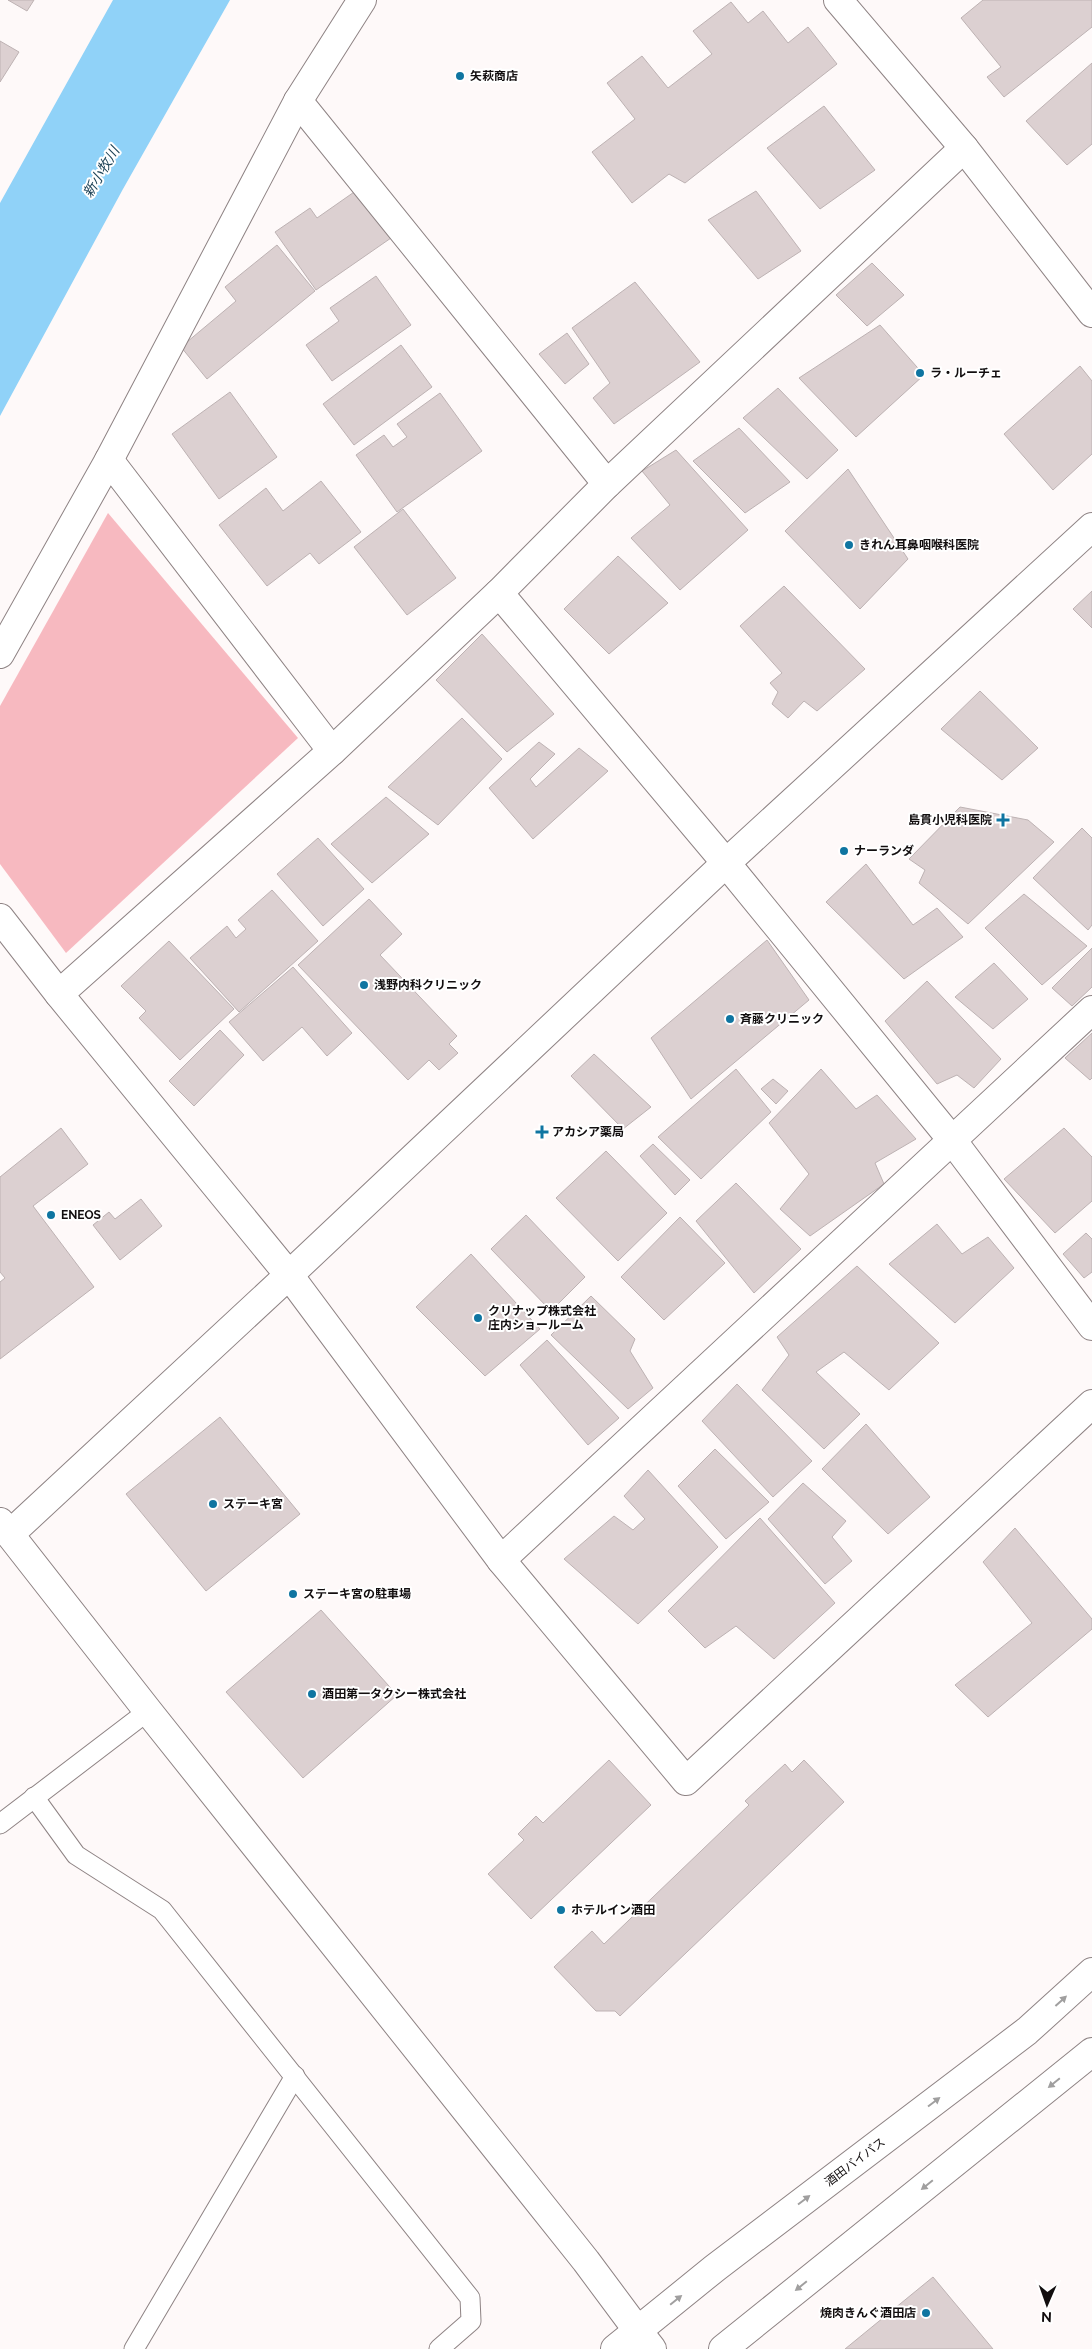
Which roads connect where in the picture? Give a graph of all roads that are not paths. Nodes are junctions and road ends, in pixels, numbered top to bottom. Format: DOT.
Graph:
graph roads {
  1 [pos="362,0"];
  2 [pos="838,0"];
  3 [pos="298,101"];
  4 [pos="964,148"];
  5 [pos="1092,314"];
  6 [pos="108,460"];
  7 [pos="607,484"];
  8 [pos="1092,526"];
  9 [pos="499,593"];
  10 [pos="0,654"];
  11 [pos="332,751"];
  12 [pos="726,863"];
  13 [pos="0,918"];
  14 [pos="58,994"];
  15 [pos="1092,1010"];
  16 [pos="952,1140"];
  17 [pos="289,1275"];
  18 [pos="1092,1326"];
  19 [pos="1092,1404"];
  20 [pos="5,1528"];
  21 [pos="501,1560"];
  22 [pos="148,1711"];
  23 [pos="34,1797"];
  24 [pos="0,1824"];
  25 [pos="1092,1972"];
  26 [pos="1092,2052"];
  27 [pos="295,2076"];
  28 [pos="645,2340"];
  29 [pos="134,2349"];
  30 [pos="439,2349"];
  31 [pos="615,2349"];
  32 [pos="723,2349"];
  1 -- 3 [label="main road"];
  2 -- 4 [label="main road"];
  3 -- 6 [label="main road"];
  3 -- 7 [label="main road"];
  4 -- 5 [label="main road"];
  4 -- 7 [label="main road"];
  6 -- 10 [label="main road"];
  6 -- 11 [label="main road"];
  7 -- 9 [label="main road"];
  8 -- 12 [label="main road"];
  9 -- 11 [label="main road"];
  9 -- 12 [label="main road"];
  11 -- 14 [label="main road"];
  12 -- 16 [label="main road"];
  12 -- 17 [label="main road"];
  13 -- 14 [label="main road"];
  14 -- 17 [label="main road"];
  15 -- 16 [label="main road"];
  16 -- 18 [label="main road"];
  16 -- 21 [label="main road"];
  17 -- 20 [label="main road"];
  17 -- 21 [label="main road"];
  19 -- 21 [label="main road"];
  20 -- 22 [label="main road"];
  22 -- 23 [label="lane"];
  22 -- 28 [label="main road"];
  23 -- 24 [label="lane"];
  23 -- 27 [label="lane"];
  28 -- 25 [label="main road, 酒田バイパス, one-way"];
  26 -- 32 [label="main road, one-way"];
  27 -- 29 [label="lane"];
  27 -- 30 [label="lane"];
  28 -- 31 [label="main road, 酒田バイパス"];
}
